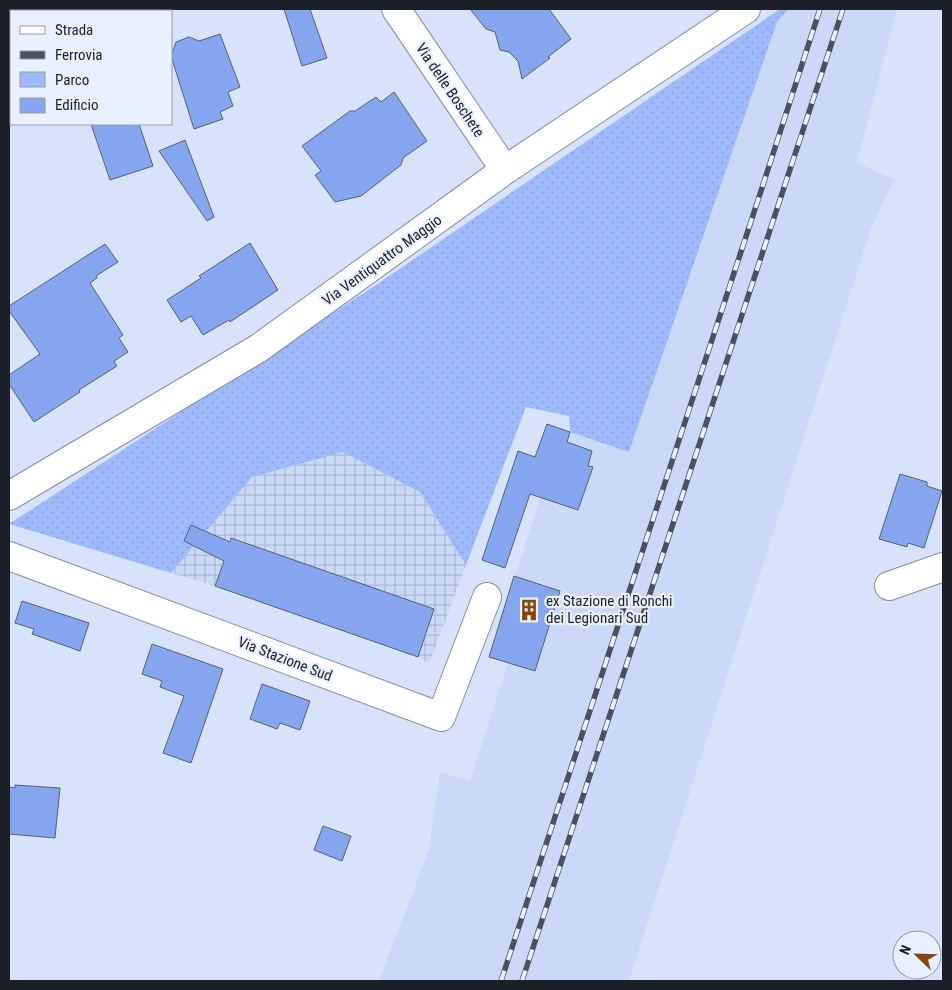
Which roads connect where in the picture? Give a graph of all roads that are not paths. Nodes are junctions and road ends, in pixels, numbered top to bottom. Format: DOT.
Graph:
graph roads {
  1 [pos="396,9"];
  2 [pos="746,9"];
  3 [pos="505,170"];
  4 [pos="9,496"];
  5 [pos="9,556"];
  6 [pos="943,567"];
  7 [pos="889,586"];
  8 [pos="487,597"];
  1 -- 3 [label="street, Via delle Boschete"];
  2 -- 3 [label="street, Via Ventiquattro Maggio"];
  3 -- 4 [label="street, Via Ventiquattro Maggio"];
  5 -- 8 [label="street, Via Stazione Sud"];
  6 -- 7 [label="street"];
}
